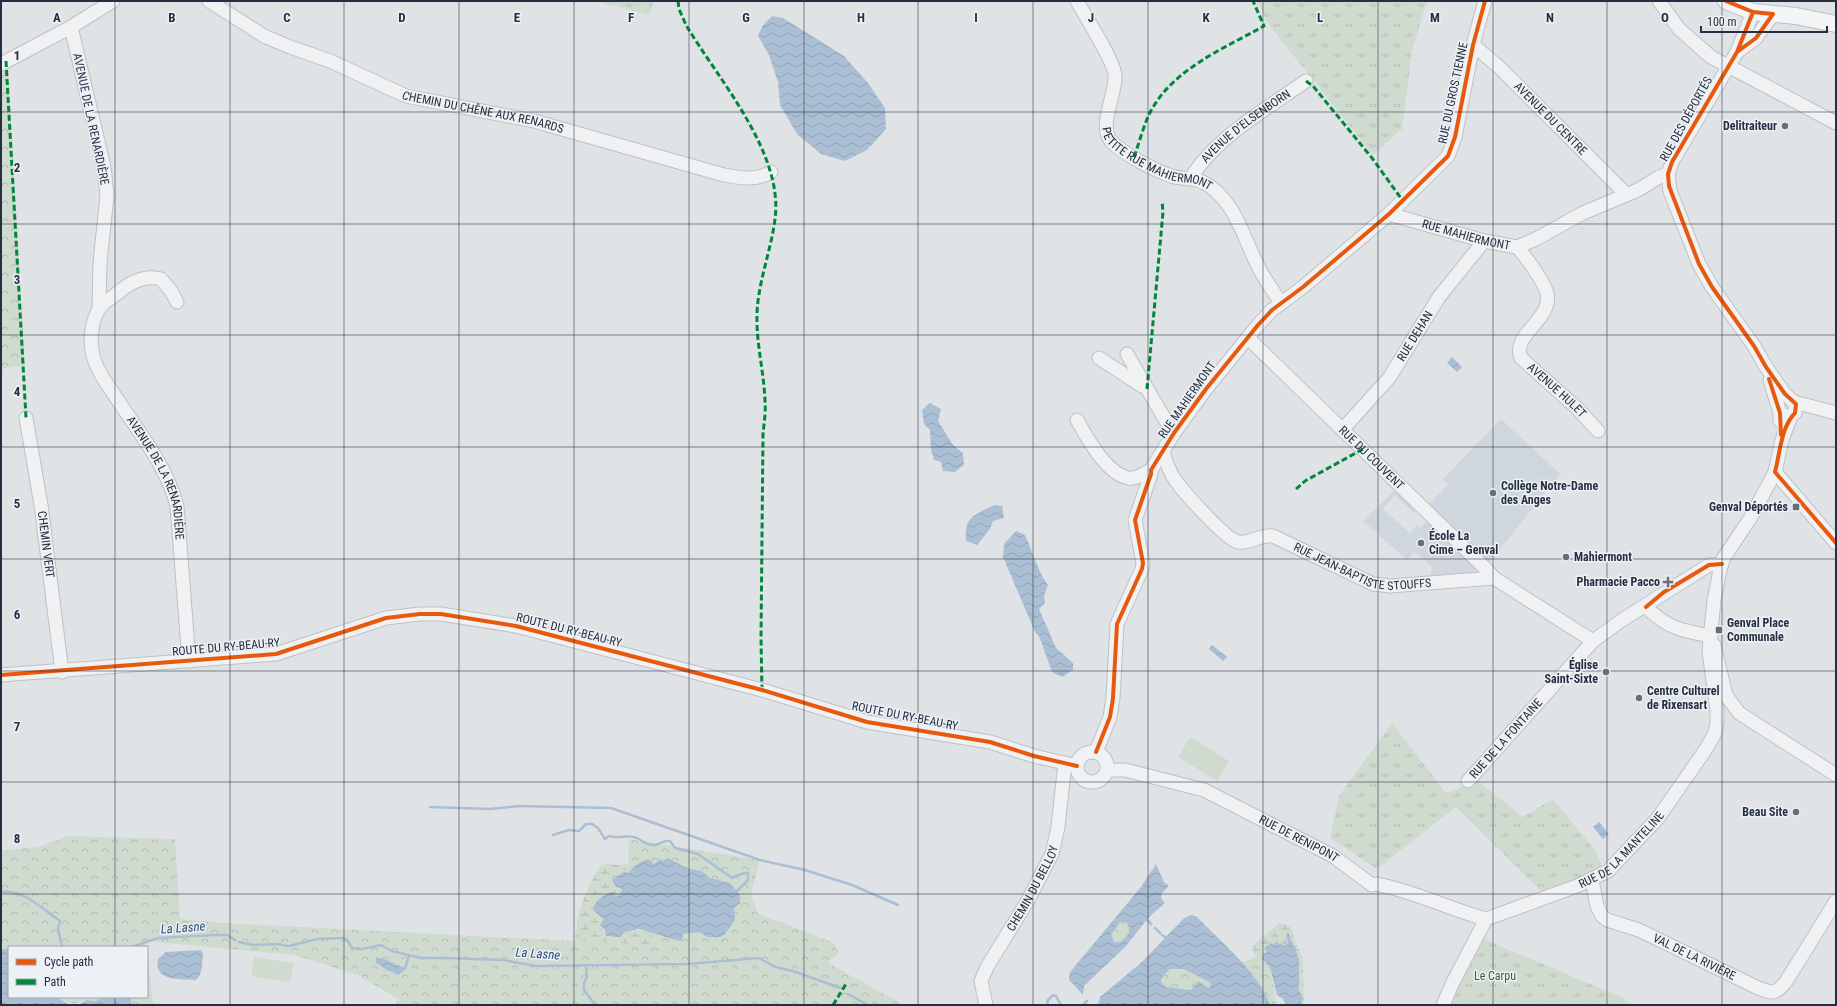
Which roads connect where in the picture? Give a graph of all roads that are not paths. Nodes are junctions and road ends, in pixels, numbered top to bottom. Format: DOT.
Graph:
graph roads {
  1 [pos="113,1"];
  2 [pos="209,1"];
  3 [pos="1077,1"];
  4 [pos="1485,1"];
  5 [pos="1659,1"];
  6 [pos="1726,1"];
  7 [pos="1754,12"];
  8 [pos="1773,14"];
  9 [pos="1836,24"];
  10 [pos="71,27"];
  11 [pos="1473,45"];
  12 [pos="1737,52"];
  13 [pos="1,64"];
  14 [pos="1728,67"];
  15 [pos="1306,81"];
  16 [pos="1836,123"];
  17 [pos="771,172"];
  18 [pos="1668,174"];
  19 [pos="1191,178"];
  20 [pos="1626,194"];
  21 [pos="1389,214"];
  22 [pos="1484,241"];
  23 [pos="1517,247"];
  24 [pos="177,302"];
  25 [pos="1281,303"];
  26 [pos="99,307"];
  27 [pos="1248,338"];
  28 [pos="1127,354"];
  29 [pos="1099,358"];
  30 [pos="1147,389"];
  31 [pos="1788,408"];
  32 [pos="1835,412"];
  33 [pos="26,418"];
  34 [pos="1077,420"];
  35 [pos="1343,429"];
  36 [pos="1598,431"];
  37 [pos="1174,433"];
  38 [pos="1163,452"];
  39 [pos="1151,470"];
  40 [pos="1775,472"];
  41 [pos="1836,543"];
  42 [pos="1722,564"];
  43 [pos="1494,578"];
  44 [pos="1646,607"];
  45 [pos="1711,636"];
  46 [pos="1593,641"];
  47 [pos="189,661"];
  48 [pos="62,672"];
  49 [pos="1,675"];
  50 [pos="1096,752"];
  51 [pos="1071,764"];
  52 [pos="1107,770"];
  53 [pos="1836,775"];
  54 [pos="1468,781"];
  55 [pos="1592,880"];
  56 [pos="1834,909"];
  57 [pos="1486,919"];
  58 [pos="986,1005"];
  59 [pos="1443,1005"];
  1 -- 10 [label="street"];
  2 -- 17 [label="street, CHEMIN DU CHÊNE AUX RENARDS"];
  3 -- 19 [label="street, PETITE RUE MAHIERMONT"];
  4 -- 11 [label="street, RUE DU GROS TIENNE"];
  5 -- 14 [label="street"];
  6 -- 7 [label="main road"];
  7 -- 8 [label="main road"];
  7 -- 12 [label="street, RUE DES DÉPORTÉS"];
  8 -- 9 [label="main road"];
  8 -- 12 [label="street, RUE DES DÉPORTÉS"];
  10 -- 13 [label="street"];
  10 -- 26 [label="street, AVENUE DE LA RENARDIÈRE"];
  11 -- 20 [label="street, AVENUE DU CENTRE"];
  11 -- 21 [label="street, RUE DU GROS TIENNE"];
  12 -- 14 [label="street, RUE DES DÉPORTÉS"];
  14 -- 16 [label="street"];
  14 -- 18 [label="street, RUE DES DÉPORTÉS"];
  15 -- 19 [label="street, AVENUE D'ELSENBORN"];
  18 -- 20 [label="street, RUE MAHIERMONT"];
  18 -- 31 [label="street, RUE DES DÉPORTÉS"];
  19 -- 25 [label="street, PETITE RUE MAHIERMONT"];
  20 -- 23 [label="street, RUE MAHIERMONT"];
  21 -- 22 [label="street, RUE MAHIERMONT"];
  21 -- 25 [label="street, RUE MAHIERMONT"];
  22 -- 23 [label="street, RUE MAHIERMONT"];
  22 -- 35 [label="street, RUE DEHAN"];
  23 -- 36 [label="street, AVENUE HULET"];
  24 -- 26 [label="street"];
  25 -- 27 [label="street, RUE MAHIERMONT"];
  26 -- 47 [label="street, AVENUE DE LA RENARDIÈRE"];
  27 -- 35 [label="street, RUE DU COUVENT"];
  27 -- 37 [label="street, RUE MAHIERMONT"];
  28 -- 30 [label="street, RUE MAHIERMONT"];
  29 -- 30 [label="street, RUE MAHIERMONT"];
  30 -- 37 [label="street, RUE MAHIERMONT"];
  31 -- 32 [label="street"];
  31 -- 40 [label="street, RUE DE LA MANTELINE"];
  33 -- 48 [label="street, CHEMIN VERT"];
  34 -- 39 [label="street"];
  35 -- 43 [label="street, RUE DU COUVENT"];
  37 -- 38 [label="street, RUE MAHIERMONT"];
  38 -- 39 [label="street, RUE MAHIERMONT"];
  38 -- 43 [label="street, RUE JEAN-BAPTISTE STOUFFS"];
  39 -- 50 [label="street, RUE MAHIERMONT"];
  40 -- 41 [label="street"];
  40 -- 42 [label="street, RUE DE LA MANTELINE"];
  42 -- 44 [label="street, RUE DE LA FONTAINE"];
  42 -- 45 [label="street, RUE DE LA MANTELINE"];
  43 -- 46 [label="street"];
  44 -- 45 [label="street"];
  44 -- 46 [label="street, RUE DE LA FONTAINE"];
  45 -- 53 [label="street"];
  45 -- 55 [label="street, RUE DE LA MANTELINE"];
  46 -- 54 [label="street, RUE DE LA FONTAINE"];
  47 -- 48 [label="street, ROUTE DU RY-BEAU-RY"];
  47 -- 51 [label="street, ROUTE DU RY-BEAU-RY"];
  48 -- 49 [label="street, ROUTE DU RY-BEAU-RY"];
  50 -- 51 [label="street"];
  50 -- 52 [label="street"];
  51 -- 52 [label="street"];
  51 -- 58 [label="street, CHEMIN DU BELLOY"];
  52 -- 57 [label="street, RUE DE RENIPONT"];
  55 -- 56 [label="street, VAL DE LA RIVIÈRE"];
  55 -- 57 [label="street, RUE DE LA MANTELINE"];
  57 -- 59 [label="street"];
}
